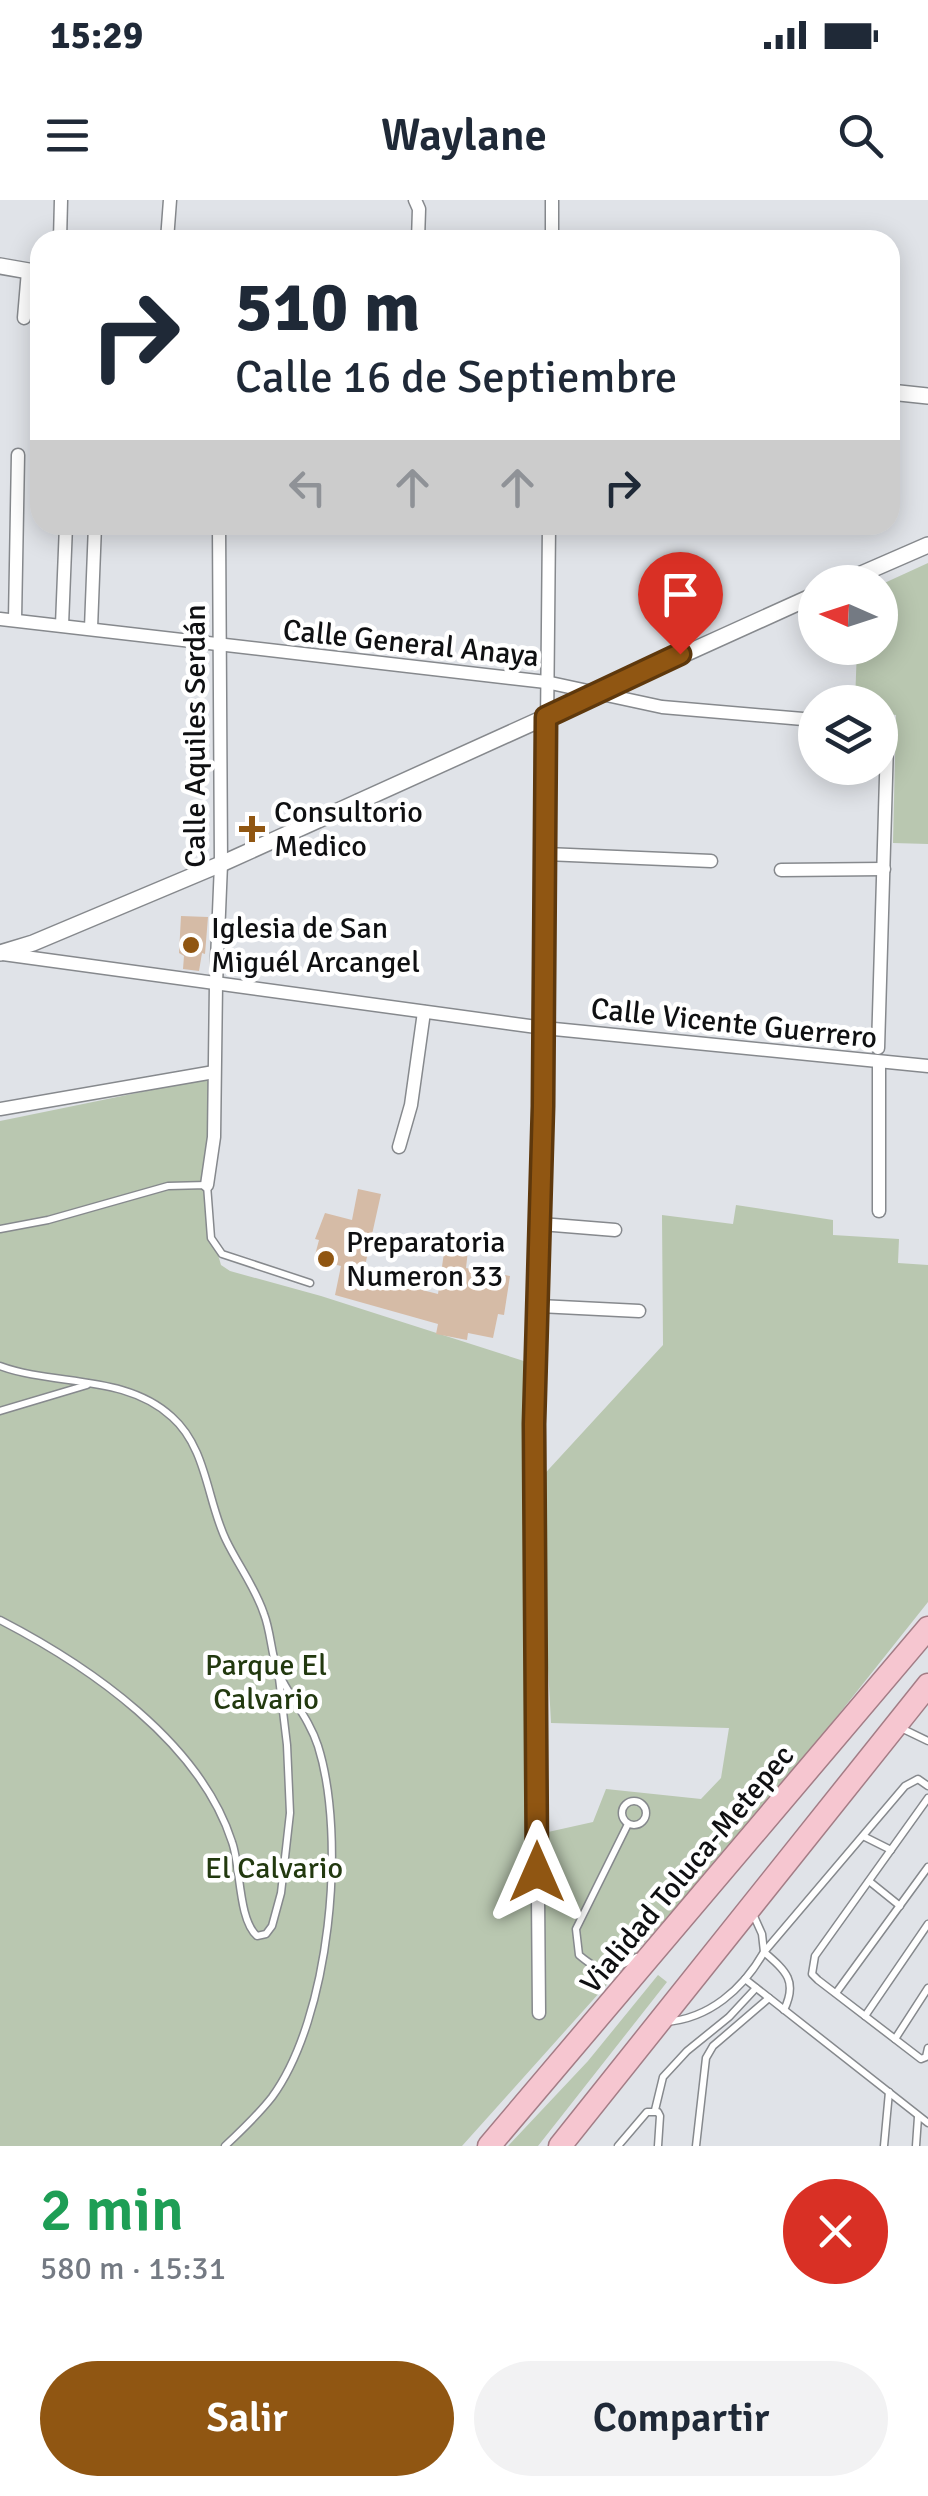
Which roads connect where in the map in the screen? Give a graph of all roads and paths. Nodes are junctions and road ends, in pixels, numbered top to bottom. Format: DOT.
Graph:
graph roads {
  1 [pos="61,200"];
  2 [pos="170,200"];
  3 [pos="415,200"];
  4 [pos="552,200"];
  5 [pos="60,230"];
  6 [pos="168,230"];
  7 [pos="418,230"];
  8 [pos="552,230"];
  9 [pos="0,266"];
  10 [pos="30,271"];
  11 [pos="30,290"];
  12 [pos="24,318"];
  13 [pos="900,393"];
  14 [pos="928,396"];
  15 [pos="18,455"];
  16 [pos="66,535"];
  17 [pos="95,535"];
  18 [pos="219,535"];
  19 [pos="549,535"];
  20 [pos="928,545"];
  21 [pos="882,565"];
  22 [pos="798,603"];
  23 [pos="7,620"];
  24 [pos="62,625"];
  25 [pos="90,628"];
  26 [pos="219,647"];
  27 [pos="546,682"];
  28 [pos="596,692"];
  29 [pos="546,717"];
  30 [pos="798,719"];
  31 [pos="883,785"];
  32 [pos="546,854"];
  33 [pos="710,862"];
  34 [pos="221,864"];
  35 [pos="884,869"];
  36 [pos="780,870"];
  37 [pos="0,954"];
  38 [pos="216,984"];
  39 [pos="424,1012"];
  40 [pos="544,1028"];
  41 [pos="878,1048"];
  42 [pos="878,1064"];
  43 [pos="928,1066"];
  44 [pos="214,1072"];
  45 [pos="0,1109"];
  46 [pos="399,1147"];
  47 [pos="207,1185"];
  48 [pos="879,1211"];
  49 [pos="541,1224"];
  50 [pos="0,1229"];
  51 [pos="615,1230"];
  52 [pos="310,1283"];
  53 [pos="539,1306"];
  54 [pos="640,1312"];
  55 [pos="0,1366"];
  56 [pos="93,1384"];
  57 [pos="0,1411"];
  58 [pos="0,1620"];
  59 [pos="928,1628"];
  60 [pos="278,1672"];
  61 [pos="928,1685"];
  62 [pos="896,1726"];
  63 [pos="927,1739"];
  64 [pos="928,1786"];
  65 [pos="928,1798"];
  66 [pos="628,1824"];
  67 [pos="863,1836"];
  68 [pos="891,1850"];
  69 [pos="928,1867"];
  70 [pos="869,1881"];
  71 [pos="900,1906"];
  72 [pos="750,1908"];
  73 [pos="928,1924"];
  74 [pos="657,1951"];
  75 [pos="764,1952"];
  76 [pos="745,1979"];
  77 [pos="756,1988"];
  78 [pos="928,1988"];
  79 [pos="836,1994"];
  80 [pos="769,1998"];
  81 [pos="784,2010"];
  82 [pos="538,2013"];
  83 [pos="865,2016"];
  84 [pos="659,2022"];
  85 [pos="895,2039"];
  86 [pos="928,2048"];
  87 [pos="889,2092"];
  88 [pos="655,2110"];
  89 [pos="918,2118"];
  90 [pos="928,2123"];
  91 [pos="224,2146"];
  92 [pos="489,2146"];
  93 [pos="560,2146"];
  94 [pos="618,2146"];
  95 [pos="658,2146"];
  96 [pos="696,2146"];
  97 [pos="884,2146"];
  98 [pos="916,2146"];
  1 -- 5 [label="street"];
  2 -- 6 [label="street"];
  3 -- 7 [label="street"];
  4 -- 8 [label="street"];
  9 -- 10 [label="street"];
  11 -- 12 [label="street"];
  13 -- 14 [label="street"];
  15 -- 23 [label="street"];
  16 -- 24 [label="street"];
  17 -- 25 [label="street"];
  18 -- 26 [label="street, Calle Aquiles Serdán"];
  19 -- 27 [label="street"];
  20 -- 21 [label="street"];
  22 -- 28 [label="street"];
  23 -- 24 [label="street, Calle General Anaya"];
  24 -- 25 [label="street, Calle General Anaya"];
  25 -- 26 [label="street, Calle General Anaya"];
  26 -- 27 [label="street, Calle General Anaya"];
  26 -- 34 [label="street, Calle Aquiles Serdán"];
  27 -- 28 [label="street, Calle General Anaya"];
  27 -- 29 [label="street"];
  28 -- 29 [label="street"];
  28 -- 30 [label="street, Calle General Anaya"];
  29 -- 32 [label="street"];
  29 -- 34 [label="street"];
  31 -- 35 [label="street"];
  32 -- 33 [label="street"];
  32 -- 40 [label="street"];
  34 -- 37 [label="street"];
  34 -- 38 [label="street, Calle Aquiles Serdán"];
  35 -- 36 [label="street"];
  35 -- 41 [label="street"];
  37 -- 38 [label="street, Calle Vicente Guerrero"];
  38 -- 39 [label="street, Calle Vicente Guerrero"];
  38 -- 44 [label="street, Calle Aquiles Serdán"];
  39 -- 40 [label="street, Calle Vicente Guerrero"];
  39 -- 46 [label="street"];
  40 -- 42 [label="street, Calle Vicente Guerrero"];
  40 -- 49 [label="street"];
  42 -- 43 [label="street, Calle Vicente Guerrero"];
  42 -- 48 [label="street"];
  44 -- 45 [label="street"];
  44 -- 47 [label="street, Calle Aquiles Serdán"];
  47 -- 50 [label="lane"];
  47 -- 52 [label="lane"];
  49 -- 51 [label="street"];
  49 -- 53 [label="street"];
  53 -- 54 [label="street"];
  53 -- 82 [label="street"];
  55 -- 56 [label="lane"];
  56 -- 57 [label="lane"];
  56 -- 60 [label="lane"];
  58 -- 60 [label="lane"];
  59 -- 74 [label="highway, Vialidad Toluca-Metepec"];
  60 -- 91 [label="lane"];
  61 -- 62 [label="highway"];
  62 -- 63 [label="lane"];
  62 -- 72 [label="highway"];
  64 -- 67 [label="lane"];
  65 -- 68 [label="lane"];
  66 -- 74 [label="lane"];
  67 -- 68 [label="lane"];
  67 -- 75 [label="lane"];
  68 -- 70 [label="lane"];
  69 -- 71 [label="lane"];
  70 -- 71 [label="lane"];
  70 -- 79 [label="lane"];
  71 -- 79 [label="lane"];
  72 -- 75 [label="lane"];
  72 -- 84 [label="highway"];
  73 -- 83 [label="lane"];
  74 -- 92 [label="highway, Vialidad Toluca-Metepec"];
  75 -- 76 [label="lane"];
  75 -- 81 [label="lane"];
  76 -- 77 [label="lane"];
  76 -- 84 [label="lane"];
  77 -- 80 [label="lane"];
  77 -- 88 [label="lane"];
  78 -- 85 [label="lane"];
  79 -- 83 [label="lane"];
  80 -- 81 [label="lane"];
  80 -- 96 [label="lane"];
  81 -- 87 [label="lane"];
  83 -- 85 [label="lane"];
  84 -- 93 [label="highway"];
  85 -- 86 [label="lane"];
  87 -- 89 [label="lane"];
  87 -- 97 [label="lane"];
  88 -- 94 [label="lane"];
  88 -- 95 [label="lane"];
  89 -- 90 [label="lane"];
  89 -- 98 [label="lane"];
}
